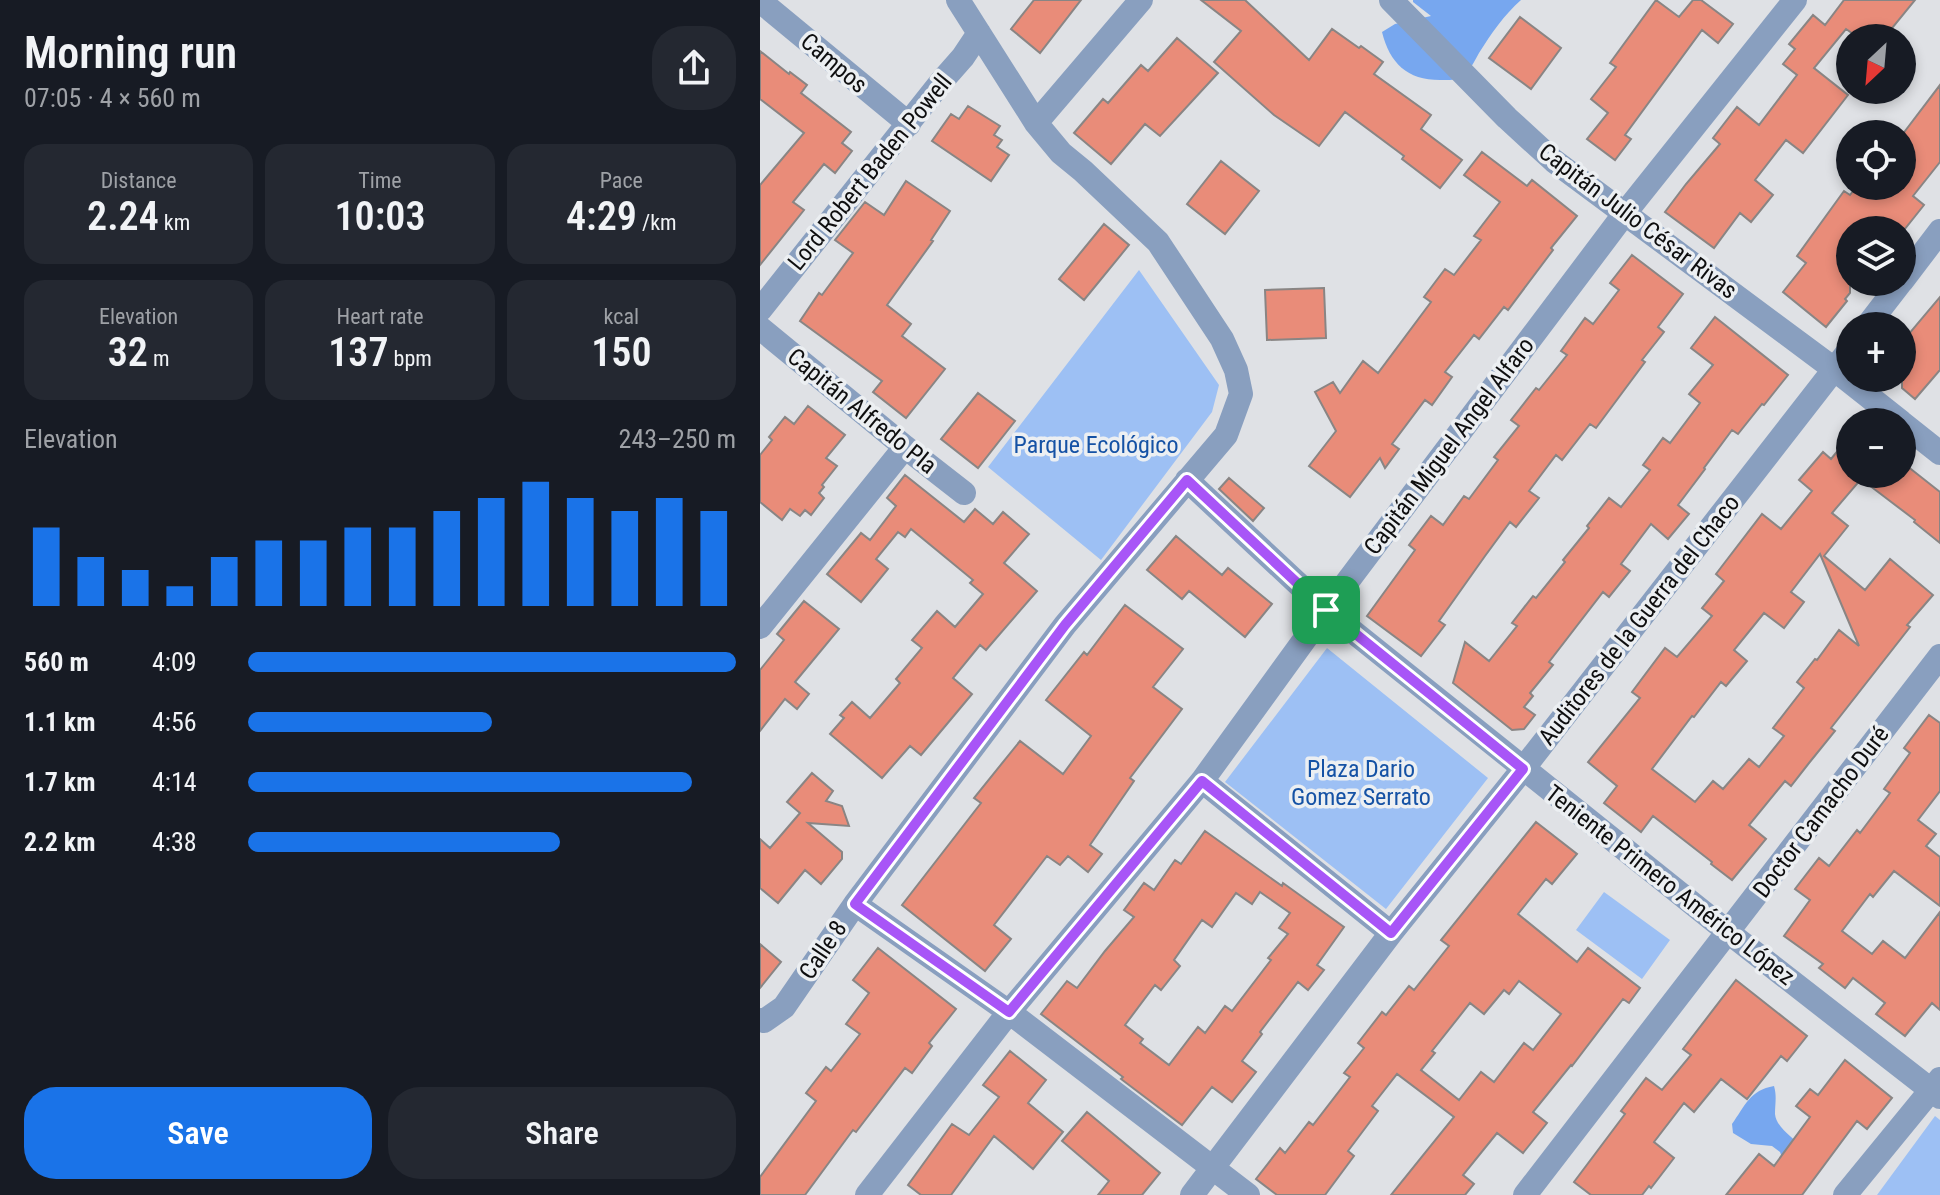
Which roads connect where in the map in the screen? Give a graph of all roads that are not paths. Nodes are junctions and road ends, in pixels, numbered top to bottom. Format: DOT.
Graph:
graph roads {
  1 [pos="958,0"];
  2 [pos="1141,0"];
  3 [pos="1391,0"];
  4 [pos="1795,0"];
  5 [pos="760,1"];
  6 [pos="979,33"];
  7 [pos="1036,123"];
  8 [pos="909,124"];
  9 [pos="1625,213"];
  10 [pos="1940,231"];
  11 [pos="1916,263"];
  12 [pos="1890,296"];
  13 [pos="760,310"];
  14 [pos="1878,312"];
  15 [pos="760,328"];
  16 [pos="1836,366"];
  17 [pos="1834,369"];
  18 [pos="1884,408"];
  19 [pos="1916,433"];
  20 [pos="905,447"];
  21 [pos="1940,453"];
  22 [pos="1187,480"];
  23 [pos="964,493"];
  24 [pos="1326,610"];
  25 [pos="760,627"];
  26 [pos="1940,656"];
  27 [pos="1523,769"];
  28 [pos="1202,781"];
  29 [pos="855,904"];
  30 [pos="1728,932"];
  31 [pos="1391,933"];
  32 [pos="1009,1012"];
  33 [pos="760,1020"];
  34 [pos="1937,1089"];
  35 [pos="1212,1169"];
  36 [pos="867,1195"];
  37 [pos="1192,1195"];
  38 [pos="1248,1195"];
  39 [pos="1525,1195"];
  40 [pos="1845,1195"];
  1 -- 6 [label="street"];
  2 -- 7 [label="street"];
  3 -- 9 [label="street, Capitán Julio César Rivas"];
  4 -- 9 [label="street, Capitán Miguel Angel Alfaro"];
  5 -- 8 [label="street, Campos"];
  6 -- 7 [label="street"];
  6 -- 8 [label="street, Lord Robert Baden Powell"];
  7 -- 22 [label="street, Calle 8"];
  8 -- 13 [label="street, Lord Robert Baden Powell"];
  9 -- 17 [label="street, Capitán Julio César Rivas"];
  9 -- 24 [label="street, Capitán Miguel Angel Alfaro"];
  10 -- 11 [label="street"];
  12 -- 14 [label="street"];
  15 -- 20 [label="street, Capitán Alfredo Pla"];
  16 -- 17 [label="street, Auditores de la Guerra del Chaco"];
  17 -- 18 [label="street, Capitán Julio César Rivas"];
  17 -- 27 [label="street, Auditores de la Guerra del Chaco"];
  19 -- 21 [label="street, Capitán Julio César Rivas"];
  20 -- 23 [label="street, Capitán Alfredo Pla"];
  20 -- 25 [label="street"];
  22 -- 24 [label="street, Teniente Primero Américo López"];
  22 -- 29 [label="street, Calle 8"];
  24 -- 27 [label="street, Teniente Primero Américo López"];
  24 -- 28 [label="street, Capitán Miguel Angel Alfaro"];
  26 -- 30 [label="street, Doctor Camacho Duré"];
  27 -- 30 [label="street, Teniente Primero Américo López"];
  27 -- 31 [label="street, Auditores de la Guerra del Chaco"];
  28 -- 31 [label="street"];
  28 -- 32 [label="street, Capitán Miguel Angel Alfaro"];
  29 -- 32 [label="street"];
  29 -- 33 [label="street, Calle 8"];
  30 -- 34 [label="street, Teniente Primero Américo López"];
  30 -- 39 [label="street, Doctor Camacho Duré"];
  31 -- 35 [label="street, Auditores de la Guerra del Chaco"];
  32 -- 35 [label="street"];
  32 -- 36 [label="street, Capitán Miguel Angel Alfaro"];
  34 -- 40 [label="street"];
  35 -- 37 [label="street, Auditores de la Guerra del Chaco"];
  35 -- 38 [label="street"];
}
